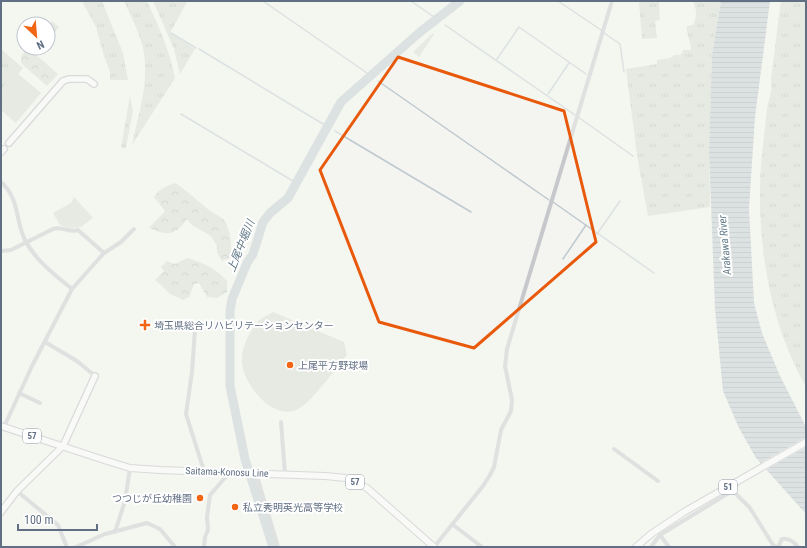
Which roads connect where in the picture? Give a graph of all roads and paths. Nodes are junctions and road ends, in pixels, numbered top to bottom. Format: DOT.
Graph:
graph roads {
  1 [pos="612,1"];
  2 [pos="94,84"];
  3 [pos="9,143"];
  4 [pos="1,182"];
  5 [pos="134,229"];
  6 [pos="26,242"];
  7 [pos="1,251"];
  8 [pos="104,253"];
  9 [pos="72,289"];
  10 [pos="195,329"];
  11 [pos="45,342"];
  12 [pos="95,376"];
  13 [pos="19,393"];
  14 [pos="40,403"];
  15 [pos="281,422"];
  16 [pos="2,426"];
  17 [pos="806,442"];
  18 [pos="63,446"];
  19 [pos="614,449"];
  20 [pos="130,468"];
  21 [pos="204,471"];
  22 [pos="230,472"];
  23 [pos="251,473"];
  24 [pos="285,474"];
  25 [pos="658,481"];
  26 [pos="725,483"];
  27 [pos="17,491"];
  28 [pos="732,491"];
  29 [pos="1,512"];
  30 [pos="452,524"];
  31 [pos="115,532"];
  32 [pos="660,535"];
  33 [pos="66,547"];
  34 [pos="76,547"];
  35 [pos="174,547"];
  36 [pos="204,547"];
  37 [pos="278,547"];
  38 [pos="434,547"];
  39 [pos="482,547"];
  40 [pos="636,547"];
  41 [pos="651,547"];
  42 [pos="669,547"];
  43 [pos="777,547"];
  44 [pos="798,547"];
  1 -- 30 [label="street"];
  2 -- 3 [label="street"];
  4 -- 6 [label="street"];
  5 -- 8 [label="street"];
  6 -- 7 [label="street"];
  6 -- 8 [label="street"];
  6 -- 9 [label="street"];
  8 -- 9 [label="street"];
  9 -- 11 [label="street"];
  10 -- 21 [label="street"];
  11 -- 12 [label="street"];
  11 -- 13 [label="street"];
  12 -- 18 [label="street"];
  13 -- 14 [label="street"];
  13 -- 16 [label="street"];
  15 -- 24 [label="street"];
  16 -- 18 [label="main road, Saitama-Konosu Line / 57"];
  17 -- 40 [label="main road, 51, bridge"];
  18 -- 20 [label="main road, Saitama-Konosu Line / 57"];
  18 -- 27 [label="street"];
  19 -- 25 [label="street"];
  20 -- 21 [label="main road, Saitama-Konosu Line / 57"];
  20 -- 31 [label="street"];
  21 -- 22 [label="main road, Saitama-Konosu Line / 57"];
  22 -- 23 [label="main road, Saitama-Konosu Line / 57"];
  22 -- 36 [label="street"];
  23 -- 24 [label="main road, Saitama-Konosu Line / 57"];
  23 -- 37 [label="street"];
  24 -- 38 [label="main road, Saitama-Konosu Line / 57"];
  26 -- 28 [label="street"];
  27 -- 29 [label="street"];
  27 -- 33 [label="street"];
  28 -- 32 [label="street"];
  28 -- 43 [label="street"];
  30 -- 38 [label="street"];
  30 -- 39 [label="street"];
  31 -- 34 [label="street"];
  31 -- 35 [label="street"];
  32 -- 41 [label="street"];
  32 -- 42 [label="street"];
  43 -- 44 [label="street"];
}
